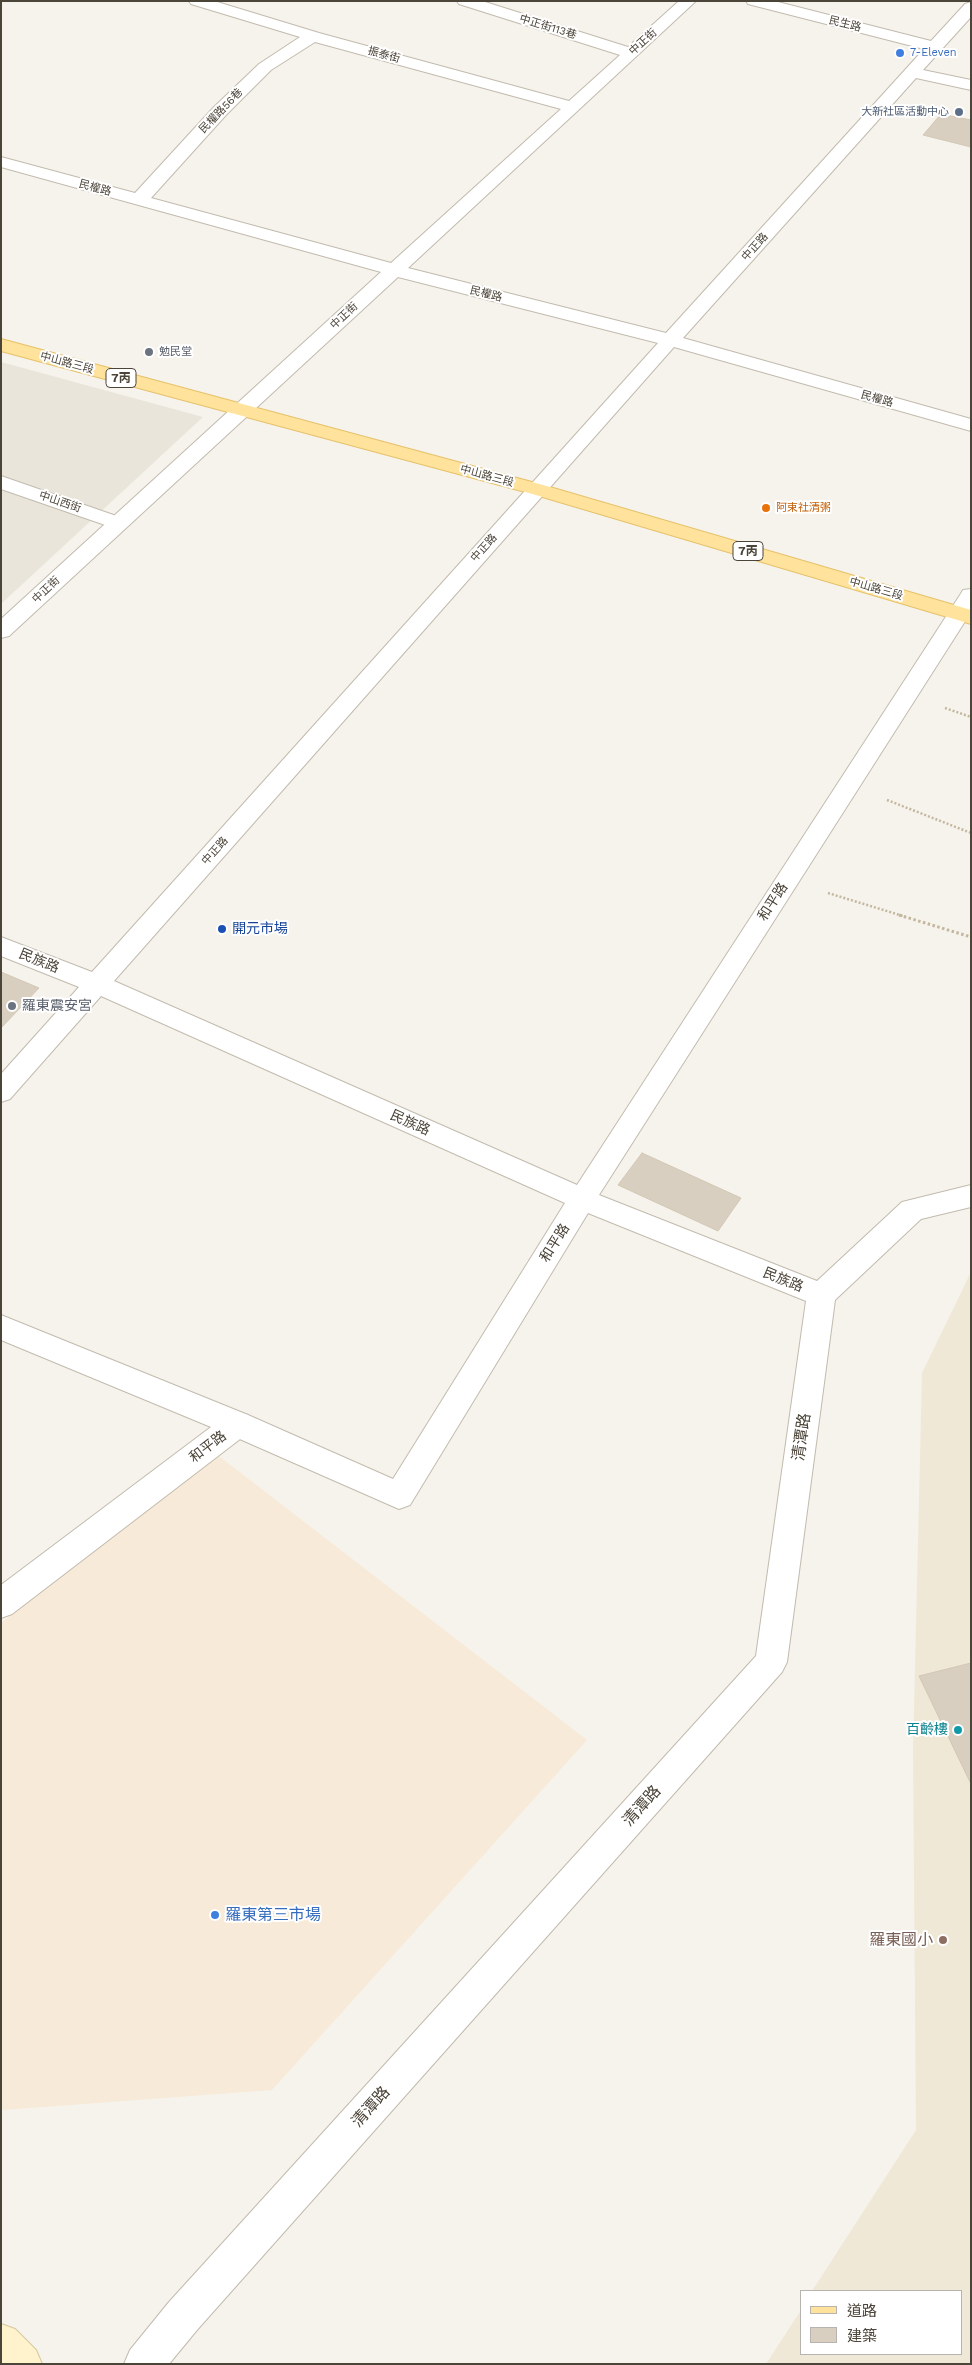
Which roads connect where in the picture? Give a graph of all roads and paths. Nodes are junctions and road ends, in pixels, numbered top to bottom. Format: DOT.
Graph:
graph roads {
  1 [pos="197,1"];
  2 [pos="465,1"];
  3 [pos="688,1"];
  4 [pos="754,1"];
  5 [pos="971,7"];
  6 [pos="313,36"];
  7 [pos="935,47"];
  8 [pos="631,53"];
  9 [pos="912,72"];
  10 [pos="971,85"];
  11 [pos="573,106"];
  12 [pos="1,162"];
  13 [pos="139,200"];
  14 [pos="394,270"];
  15 [pos="670,340"];
  16 [pos="1,345"];
  17 [pos="241,411"];
  18 [pos="971,425"];
  19 [pos="1,482"];
  20 [pos="536,489"];
  21 [pos="118,523"];
  22 [pos="967,609"];
  23 [pos="1,631"];
  24 [pos="849,786"];
  25 [pos="971,832"];
  26 [pos="788,880"];
  27 [pos="971,937"];
  28 [pos="1,946"];
  29 [pos="97,984"];
  30 [pos="1,1092"];
  31 [pos="971,1196"];
  32 [pos="582,1199"];
  33 [pos="821,1294"];
  34 [pos="1,1327"];
  35 [pos="238,1424"];
  36 [pos="1,1604"];
  37 [pos="1,2343"];
  38 [pos="22,2364"];
  39 [pos="144,2364"];
  1 -- 6 [label="street, 振泰街"];
  2 -- 8 [label="street"];
  3 -- 8 [label="street, 中正街"];
  4 -- 7 [label="street, 民生路"];
  5 -- 7 [label="street, 中正路"];
  6 -- 11 [label="street, 振泰街"];
  6 -- 13 [label="street, 民權路56巷"];
  7 -- 9 [label="street, 中正路"];
  8 -- 11 [label="street, 中正街"];
  9 -- 10 [label="street"];
  9 -- 15 [label="street, 中正路"];
  11 -- 14 [label="street, 中正街"];
  12 -- 13 [label="street, 民權路"];
  13 -- 14 [label="street, 民權路"];
  14 -- 15 [label="street, 民權路"];
  14 -- 17 [label="street, 中正街"];
  15 -- 18 [label="street, 民權路"];
  15 -- 20 [label="street, 中正路"];
  16 -- 17 [label="main road, 中山路三段 / 7丙"];
  17 -- 20 [label="main road, 中山路三段 / 7丙"];
  17 -- 21 [label="street, 中正街"];
  19 -- 21 [label="street, 中山西街"];
  20 -- 22 [label="main road, 中山路三段 / 7丙"];
  20 -- 29 [label="street, 中正路"];
  21 -- 23 [label="street, 中正街"];
  22 -- 24 [label="street, 和平路"];
  24 -- 25 [label="path"];
  24 -- 26 [label="street, 和平路"];
  26 -- 27 [label="path"];
  26 -- 32 [label="street, 和平路"];
  28 -- 29 [label="street, 民族路"];
  29 -- 30 [label="street, 中正路"];
  29 -- 32 [label="street, 民族路"];
  31 -- 33 [label="street"];
  32 -- 33 [label="street, 民族路"];
  32 -- 35 [label="street, 和平路"];
  33 -- 39 [label="street, 清潭路"];
  34 -- 35 [label="street"];
  35 -- 36 [label="street, 和平路"];
  37 -- 38 [label="street"];
}
